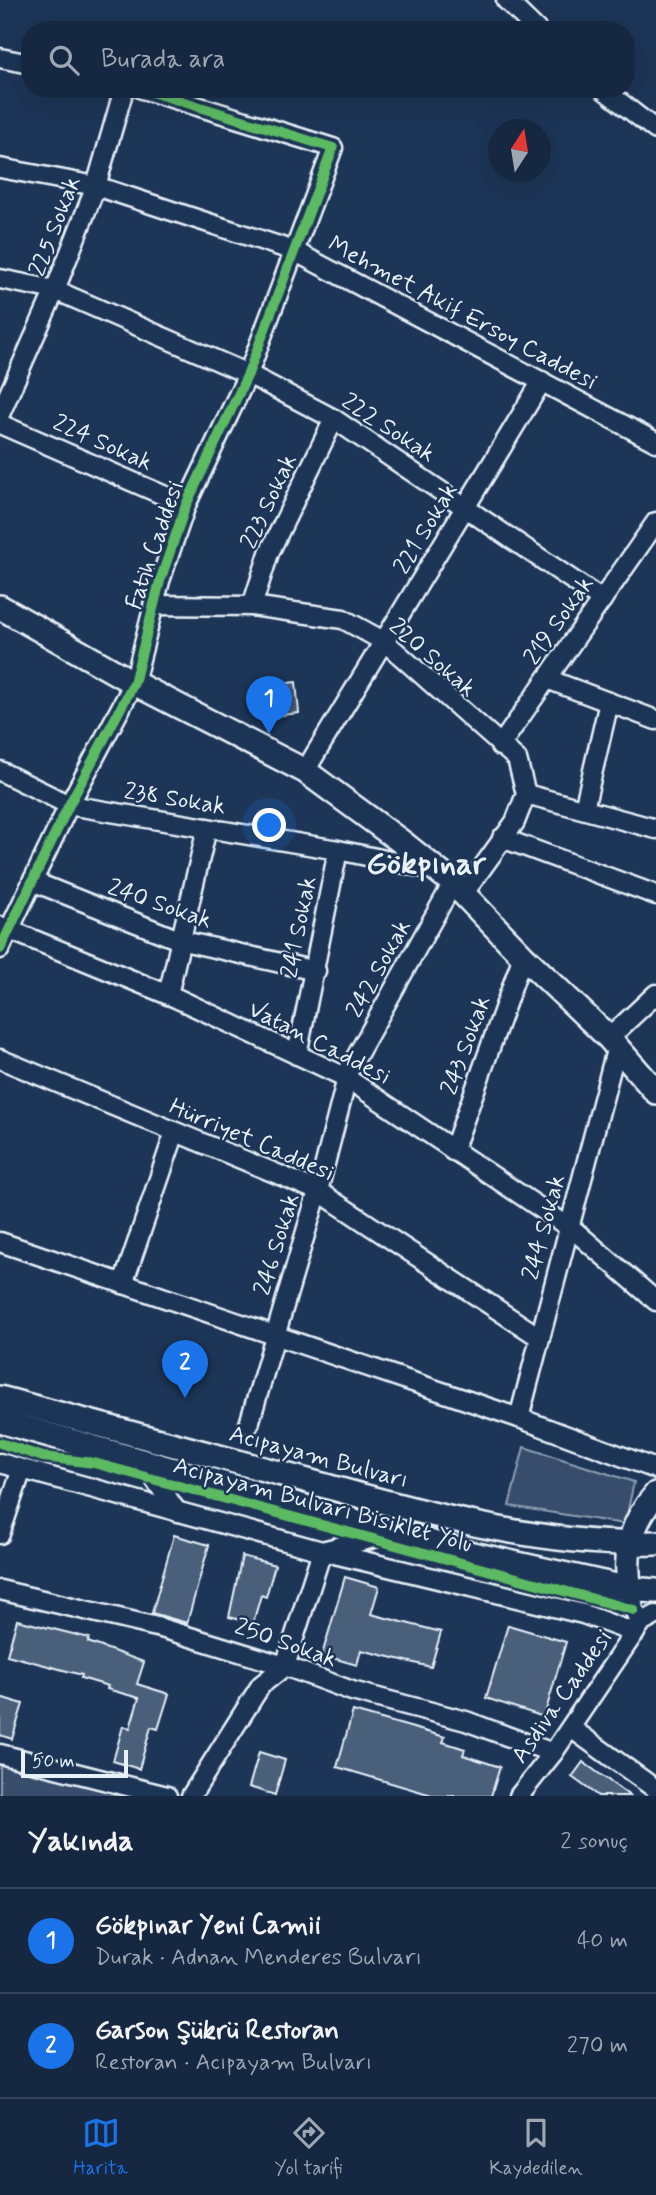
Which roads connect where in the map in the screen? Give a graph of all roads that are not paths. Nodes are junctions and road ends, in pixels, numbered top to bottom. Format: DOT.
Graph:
graph roads {
  1 [pos="506,0"];
  2 [pos="528,21"];
  3 [pos="0,58"];
  4 [pos="21,63"];
  5 [pos="121,98"];
  6 [pos="171,98"];
  7 [pos="614,98"];
  8 [pos="656,131"];
  9 [pos="0,168"];
  10 [pos="96,186"];
  11 [pos="294,251"];
  12 [pos="0,279"];
  13 [pos="55,290"];
  14 [pos="248,373"];
  15 [pos="542,381"];
  16 [pos="0,414"];
  17 [pos="334,419"];
  18 [pos="0,424"];
  19 [pos="656,442"];
  20 [pos="186,505"];
  21 [pos="466,507"];
  22 [pos="656,522"];
  23 [pos="602,600"];
  24 [pos="153,605"];
  25 [pos="252,606"];
  26 [pos="0,607"];
  27 [pos="385,642"];
  28 [pos="547,678"];
  29 [pos="134,683"];
  30 [pos="609,702"];
  31 [pos="656,720"];
  32 [pos="500,746"];
  33 [pos="0,771"];
  34 [pos="304,771"];
  35 [pos="526,794"];
  36 [pos="69,806"];
  37 [pos="584,810"];
  38 [pos="207,828"];
  39 [pos="656,829"];
  40 [pos="502,838"];
  41 [pos="338,850"];
  42 [pos="32,881"];
  43 [pos="452,883"];
  44 [pos="656,895"];
  45 [pos="4,928"];
  46 [pos="179,940"];
  47 [pos="0,949"];
  48 [pos="523,956"];
  49 [pos="316,971"];
  50 [pos="656,993"];
  51 [pos="168,995"];
  52 [pos="612,1044"];
  53 [pos="297,1055"];
  54 [pos="0,1059"];
  55 [pos="346,1077"];
  56 [pos="656,1092"];
  57 [pos="175,1132"];
  58 [pos="453,1151"];
  59 [pos="318,1191"];
  60 [pos="567,1227"];
  61 [pos="0,1242"];
  62 [pos="123,1284"];
  63 [pos="656,1301"];
  64 [pos="275,1335"];
  65 [pos="539,1338"];
  66 [pos="0,1398"];
  67 [pos="519,1418"];
  68 [pos="0,1421"];
  69 [pos="249,1424"];
  70 [pos="142,1460"];
  71 [pos="0,1463"];
  72 [pos="22,1469"];
  73 [pos="656,1469"];
  74 [pos="656,1494"];
  75 [pos="177,1511"];
  76 [pos="394,1533"];
  77 [pos="0,1534"];
  78 [pos="656,1543"];
  79 [pos="629,1544"];
  80 [pos="322,1551"];
  81 [pos="630,1589"];
  82 [pos="0,1590"];
  83 [pos="656,1591"];
  84 [pos="644,1624"];
  85 [pos="285,1666"];
  86 [pos="570,1728"];
  87 [pos="553,1753"];
  88 [pos="0,1754"];
  89 [pos="652,1790"];
  90 [pos="167,1796"];
  91 [pos="191,1796"];
  92 [pos="519,1796"];
  1 -- 2 [label="street"];
  3 -- 4 [label="street"];
  5 -- 10 [label="street, 225 Sokak"];
  6 -- 11 [label="street, Fatih Caddesi"];
  7 -- 8 [label="street"];
  9 -- 10 [label="street, Mehmet Akif Ersoy Caddesi"];
  10 -- 11 [label="street, Mehmet Akif Ersoy Caddesi"];
  10 -- 13 [label="street, 225 Sokak"];
  11 -- 14 [label="street, Fatih Caddesi"];
  11 -- 15 [label="street, Mehmet Akif Ersoy Caddesi"];
  12 -- 13 [label="street"];
  13 -- 14 [label="street, 222 Sokak"];
  13 -- 16 [label="street, 225 Sokak"];
  14 -- 17 [label="street, 222 Sokak"];
  14 -- 20 [label="street, Fatih Caddesi"];
  15 -- 19 [label="street, Mehmet Akif Ersoy Caddesi"];
  15 -- 21 [label="street, 221 Sokak"];
  17 -- 21 [label="street, 222 Sokak"];
  17 -- 25 [label="street, 223 Sokak"];
  18 -- 20 [label="street, 224 Sokak"];
  20 -- 24 [label="street, Fatih Caddesi"];
  21 -- 23 [label="street, 222 Sokak"];
  21 -- 27 [label="street, 221 Sokak"];
  22 -- 23 [label="street, 219 Sokak"];
  23 -- 28 [label="street, 219 Sokak"];
  24 -- 25 [label="street, 220 Sokak"];
  24 -- 29 [label="street, Fatih Caddesi"];
  25 -- 27 [label="street, 220 Sokak"];
  26 -- 29 [label="main road"];
  27 -- 32 [label="street, 220 Sokak"];
  27 -- 34 [label="street, 221 Sokak"];
  28 -- 30 [label="street"];
  28 -- 32 [label="street, 219 Sokak"];
  29 -- 34 [label="main road"];
  29 -- 36 [label="street, Fatih Caddesi"];
  30 -- 31 [label="street"];
  30 -- 37 [label="street"];
  32 -- 35 [label="street, 220 Sokak"];
  33 -- 36 [label="street, 238 Sokak"];
  34 -- 43 [label="main road"];
  35 -- 37 [label="street"];
  35 -- 40 [label="street"];
  36 -- 38 [label="street, 238 Sokak"];
  36 -- 42 [label="street, Fatih Caddesi"];
  37 -- 39 [label="street"];
  38 -- 41 [label="street, 238 Sokak"];
  38 -- 46 [label="street"];
  40 -- 43 [label="street"];
  40 -- 44 [label="street"];
  41 -- 43 [label="street, 238 Sokak"];
  41 -- 49 [label="street, 241 Sokak"];
  42 -- 45 [label="street, Fatih Caddesi"];
  42 -- 46 [label="street, 240 Sokak"];
  43 -- 48 [label="main road"];
  43 -- 55 [label="street, 242 Sokak"];
  45 -- 47 [label="street, Fatih Caddesi"];
  45 -- 51 [label="street, Vatan Caddesi"];
  46 -- 49 [label="street, 240 Sokak"];
  46 -- 51 [label="street"];
  48 -- 52 [label="main road"];
  48 -- 58 [label="street, 243 Sokak"];
  49 -- 53 [label="street, 241 Sokak"];
  50 -- 52 [label="street"];
  51 -- 53 [label="street, Vatan Caddesi"];
  52 -- 56 [label="main road"];
  52 -- 60 [label="street, 244 Sokak"];
  53 -- 55 [label="street, Vatan Caddesi"];
  54 -- 57 [label="street, Hürriyet Caddesi"];
  55 -- 58 [label="street, Vatan Caddesi"];
  55 -- 59 [label="street, 246 Sokak"];
  57 -- 59 [label="street, Hürriyet Caddesi"];
  57 -- 62 [label="street"];
  58 -- 60 [label="street, Vatan Caddesi"];
  59 -- 64 [label="street, 246 Sokak"];
  59 -- 65 [label="street, Hürriyet Caddesi"];
  60 -- 63 [label="street, Vatan Caddesi"];
  60 -- 65 [label="street, 244 Sokak"];
  61 -- 62 [label="street"];
  62 -- 64 [label="street"];
  64 -- 67 [label="street"];
  64 -- 69 [label="street, 246 Sokak"];
  65 -- 67 [label="street, 244 Sokak"];
  66 -- 79 [label="main road, Acıpayam Bulvarı"];
  67 -- 73 [label="street"];
  68 -- 70 [label="main road"];
  70 -- 75 [label="street"];
  70 -- 76 [label="main road"];
  71 -- 72 [label="street"];
  72 -- 75 [label="street"];
  72 -- 77 [label="street"];
  74 -- 79 [label="main road"];
  75 -- 80 [label="street"];
  76 -- 80 [label="street"];
  76 -- 81 [label="main road"];
  78 -- 79 [label="main road, Acıpayam Bulvarı"];
  79 -- 81 [label="main road"];
  80 -- 84 [label="street"];
  80 -- 85 [label="street"];
  81 -- 83 [label="main road"];
  81 -- 84 [label="street, Asdiva Caddesi"];
  82 -- 85 [label="street, 250 Sokak"];
  84 -- 86 [label="street, Asdiva Caddesi"];
  85 -- 87 [label="street, 250 Sokak"];
  85 -- 91 [label="street"];
  86 -- 87 [label="street, Asdiva Caddesi"];
  86 -- 89 [label="street"];
  87 -- 92 [label="street, Asdiva Caddesi"];
  88 -- 90 [label="street"];
}
